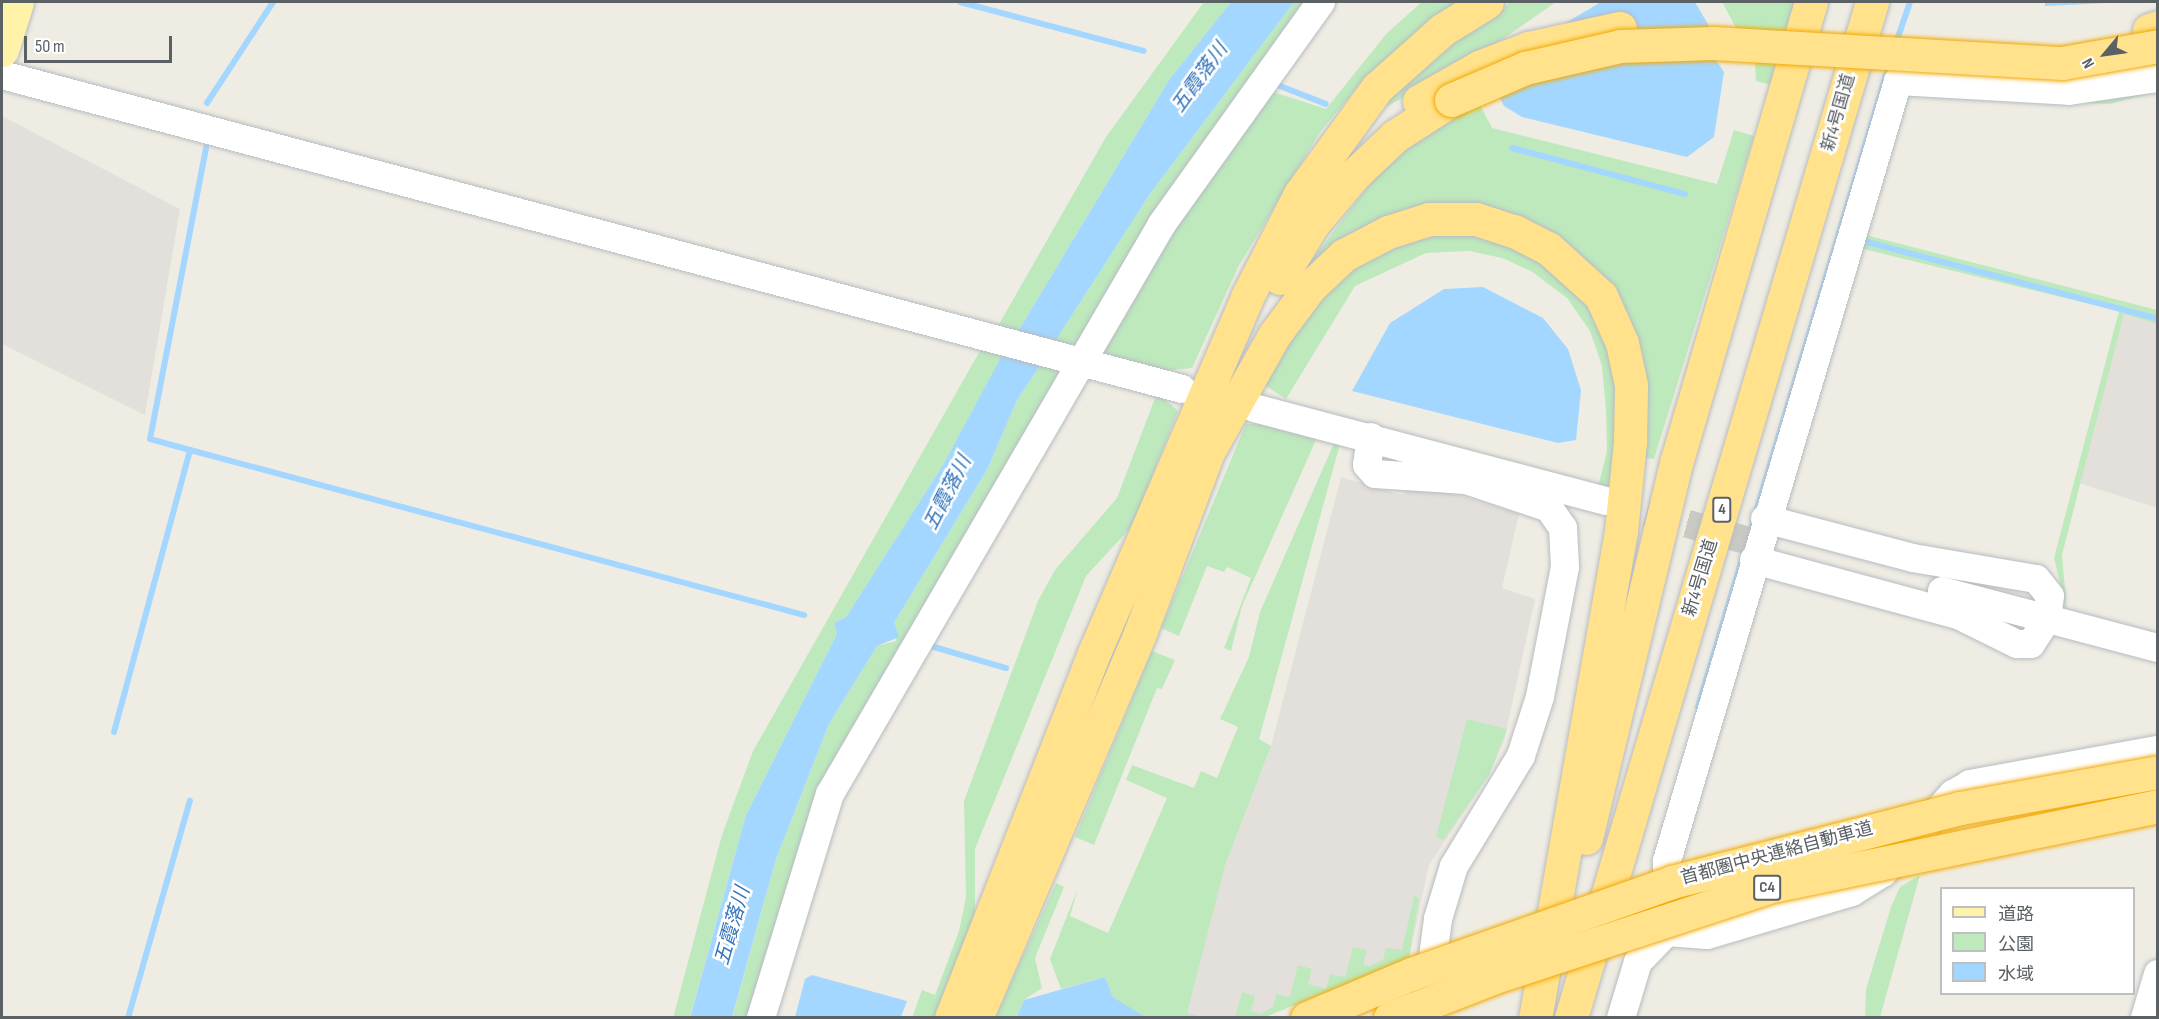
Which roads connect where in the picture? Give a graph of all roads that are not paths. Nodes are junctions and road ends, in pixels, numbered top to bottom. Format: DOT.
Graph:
graph roads {
  1 [pos="17,2"];
  2 [pos="1322,2"];
  3 [pos="1487,2"];
  4 [pos="1811,2"];
  5 [pos="1872,2"];
  6 [pos="1889,2"];
  7 [pos="2157,27"];
  8 [pos="2157,46"];
  9 [pos="2,50"];
  10 [pos="2,75"];
  11 [pos="2157,78"];
  12 [pos="1447,93"];
  13 [pos="1266,262"];
  14 [pos="1770,348"];
  15 [pos="1074,358"];
  16 [pos="1182,389"];
  17 [pos="1254,408"];
  18 [pos="1371,437"];
  19 [pos="1207,454"];
  20 [pos="1606,501"];
  21 [pos="1762,542"];
  22 [pos="2047,619"];
  23 [pos="2157,648"];
  24 [pos="2157,750"];
  25 [pos="2157,772"];
  26 [pos="2157,806"];
  27 [pos="1667,932"];
  28 [pos="2157,974"];
  29 [pos="761,1017"];
  30 [pos="951,1017"];
  31 [pos="976,1017"];
  32 [pos="1307,1017"];
  33 [pos="1390,1017"];
  34 [pos="1411,1017"];
  35 [pos="1535,1017"];
  36 [pos="1542,1017"];
  37 [pos="1571,1017"];
  38 [pos="1622,1017"];
  39 [pos="2145,1017"];
  1 -- 9 [label="main road"];
  2 -- 15 [label="street"];
  3 -- 13 [label="highway"];
  4 -- 36 [label="highway"];
  5 -- 14 [label="highway, 新4号国道 / 4"];
  6 -- 14 [label="highway"];
  7 -- 12 [label="highway"];
  8 -- 12 [label="highway, bridge"];
  10 -- 15 [label="street"];
  11 -- 21 [label="street"];
  12 -- 13 [label="highway"];
  12 -- 19 [label="highway"];
  13 -- 30 [label="highway"];
  14 -- 37 [label="highway, 新4号国道 / 4"];
  15 -- 16 [label="street"];
  15 -- 29 [label="street"];
  17 -- 18 [label="street"];
  18 -- 20 [label="street"];
  18 -- 34 [label="street"];
  19 -- 31 [label="highway"];
  19 -- 35 [label="highway"];
  21 -- 22 [label="street"];
  21 -- 22 [label="street"];
  21 -- 27 [label="street"];
  22 -- 23 [label="street"];
  24 -- 27 [label="street"];
  25 -- 32 [label="highway, 首都圏中央連絡自動車道 / C4, bridge"];
  26 -- 33 [label="highway, 首都圏中央連絡自動車道 / C4, bridge"];
  27 -- 38 [label="street"];
  28 -- 39 [label="street"];
}
